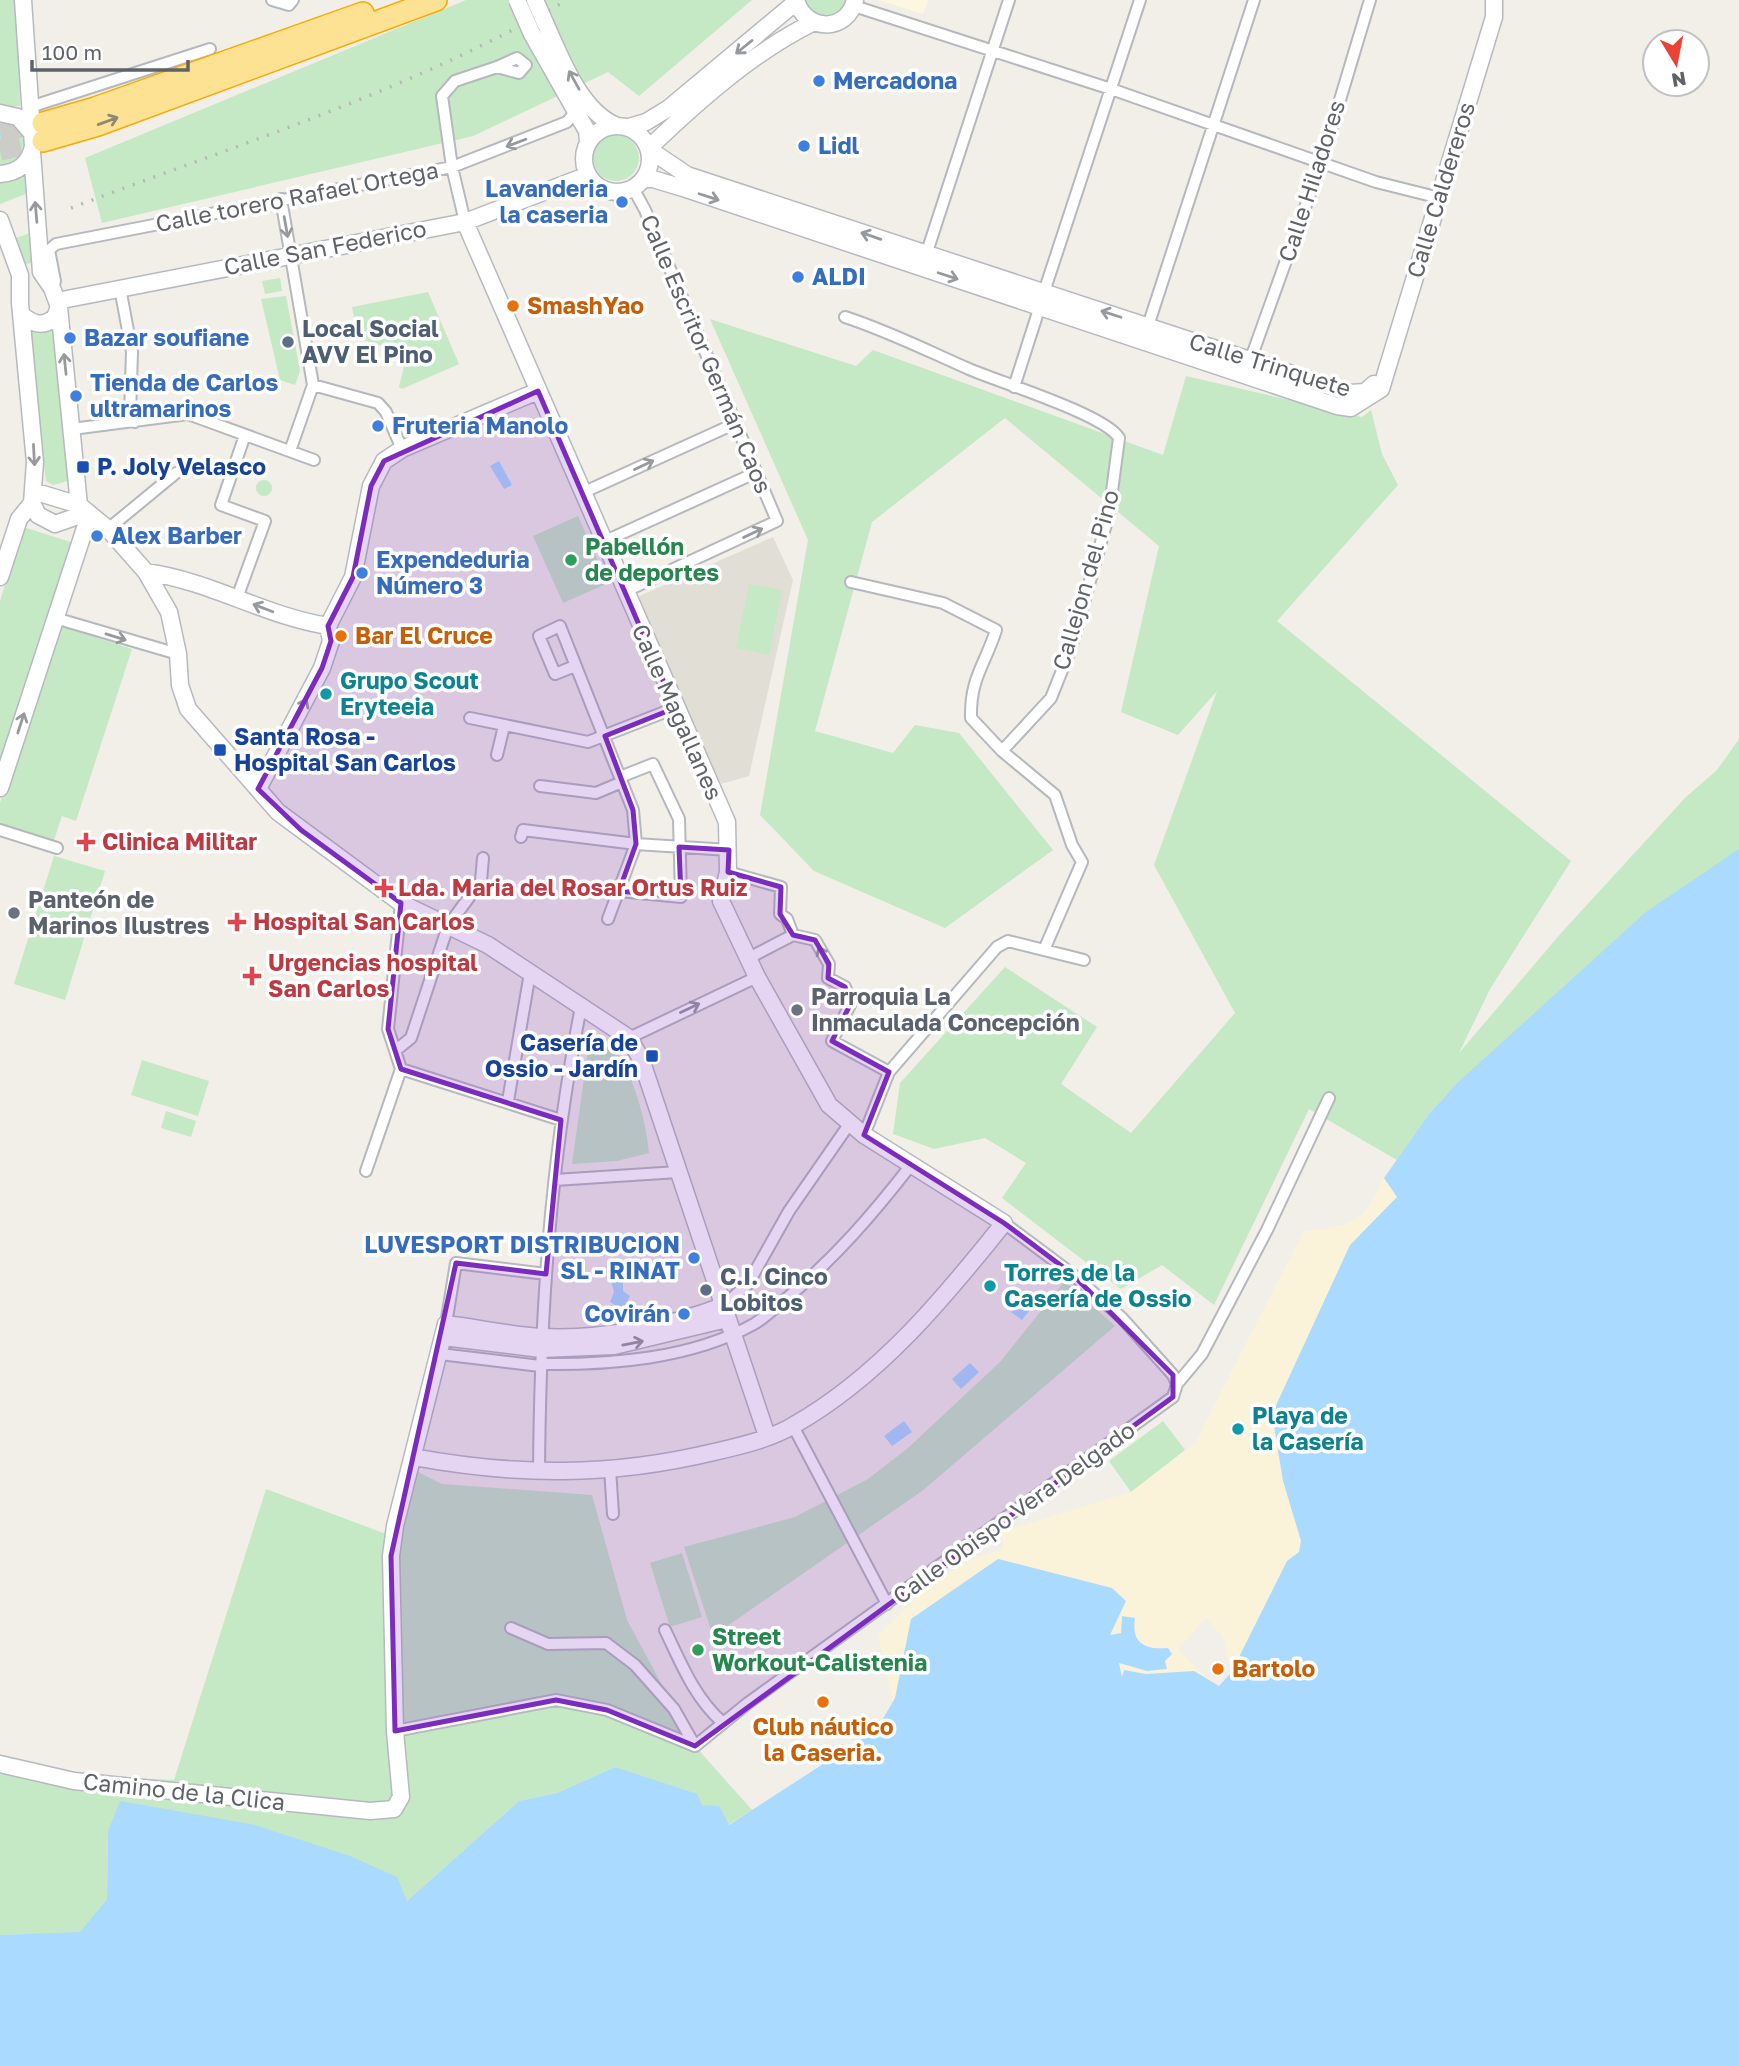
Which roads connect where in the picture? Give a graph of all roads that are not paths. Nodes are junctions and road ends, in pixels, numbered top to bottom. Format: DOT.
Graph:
graph roads {
  1 [pos="23,0"];
  2 [pos="272,0"];
  3 [pos="398,0"];
  4 [pos="436,0"];
  5 [pos="517,0"];
  6 [pos="535,0"];
  7 [pos="1009,0"];
  8 [pos="1140,0"];
  9 [pos="1254,0"];
  10 [pos="1370,0"];
  11 [pos="1494,0"];
  12 [pos="796,1"];
  13 [pos="291,3"];
  14 [pos="855,3"];
  15 [pos="813,23"];
  16 [pos="210,49"];
  17 [pos="992,51"];
  18 [pos="497,67"];
  19 [pos="1111,89"];
  20 [pos="575,112"];
  21 [pos="0,113"];
  22 [pos="1212,124"];
  23 [pos="622,126"];
  24 [pos="36,131"];
  25 [pos="588,142"];
  26 [pos="649,149"];
  27 [pos="1321,163"];
  28 [pos="452,167"];
  29 [pos="0,174"];
  30 [pos="588,175"];
  31 [pos="638,184"];
  32 [pos="1440,198"];
  33 [pos="281,199"];
  34 [pos="0,220"];
  35 [pos="465,222"];
  36 [pos="290,254"];
  37 [pos="926,255"];
  38 [pos="41,272"];
  39 [pos="20,275"];
  40 [pos="120,288"];
  41 [pos="56,299"];
  42 [pos="1042,299"];
  43 [pos="21,314"];
  44 [pos="845,317"];
  45 [pos="1148,326"];
  46 [pos="1250,361"];
  47 [pos="1382,380"];
  48 [pos="313,385"];
  49 [pos="1014,387"];
  50 [pos="538,391"];
  51 [pos="132,419"];
  52 [pos="734,424"];
  53 [pos="72,429"];
  54 [pos="245,435"];
  55 [pos="402,449"];
  56 [pos="290,451"];
  57 [pos="314,460"];
  58 [pos="176,472"];
  59 [pos="755,472"];
  60 [pos="582,493"];
  61 [pos="33,497"];
  62 [pos="79,505"];
  63 [pos="108,528"];
  64 [pos="603,542"];
  65 [pos="146,572"];
  66 [pos="0,577"];
  67 [pos="852,582"];
  68 [pos="624,592"];
  69 [pos="237,598"];
  70 [pos="55,618"];
  71 [pos="328,626"];
  72 [pos="178,654"];
  73 [pos="575,666"];
  74 [pos="675,708"];
  75 [pos="471,718"];
  76 [pos="503,726"];
  77 [pos="605,736"];
  78 [pos="1002,751"];
  79 [pos="497,755"];
  80 [pos="621,779"];
  81 [pos="540,786"];
  82 [pos="0,788"];
  83 [pos="257,789"];
  84 [pos="0,830"];
  85 [pos="522,834"];
  86 [pos="636,844"];
  87 [pos="679,847"];
  88 [pos="57,848"];
  89 [pos="729,850"];
  90 [pos="483,859"];
  91 [pos="728,873"];
  92 [pos="619,891"];
  93 [pos="401,903"];
  94 [pos="608,919"];
  95 [pos="448,926"];
  96 [pos="793,934"];
  97 [pos="1044,950"];
  98 [pos="747,959"];
  99 [pos="1084,960"];
  100 [pos="530,973"];
  101 [pos="757,977"];
  102 [pos="581,1007"];
  103 [pos="629,1038"];
  104 [pos="396,1050"];
  105 [pos="401,1069"];
  106 [pos="889,1072"];
  107 [pos="1329,1098"];
  108 [pos="508,1101"];
  109 [pos="561,1120"];
  110 [pos="850,1123"];
  111 [pos="864,1135"];
  112 [pos="911,1165"];
  113 [pos="366,1171"];
  114 [pos="678,1172"];
  115 [pos="555,1180"];
  116 [pos="1004,1223"];
  117 [pos="546,1274"];
  118 [pos="728,1320"];
  119 [pos="443,1338"];
  120 [pos="540,1354"];
  121 [pos="1177,1384"];
  122 [pos="793,1426"];
  123 [pos="767,1436"];
  124 [pos="413,1457"];
  125 [pos="610,1469"];
  126 [pos="539,1473"];
  127 [pos="613,1514"];
  128 [pos="887,1604"];
  129 [pos="511,1628"];
  130 [pos="665,1630"];
  131 [pos="722,1722"];
  132 [pos="395,1731"];
  133 [pos="695,1746"];
  134 [pos="0,1764"];
  1 -- 24 [label="street"];
  2 -- 13 [label="street"];
  3 -- 24 [label="highway"];
  24 -- 4 [label="highway, one-way"];
  5 -- 20 [label="street, bridge"];
  23 -- 6 [label="street, one-way, bridge"];
  7 -- 17 [label="street"];
  8 -- 19 [label="street"];
  9 -- 22 [label="street"];
  10 -- 27 [label="street, Calle Hiladores"];
  11 -- 32 [label="street, Calle Caldereros"];
  12 -- 15 [label="street"];
  12 -- 23 [label="street, one-way"];
  14 -- 15 [label="street"];
  14 -- 17 [label="street"];
  15 -- 26 [label="street"];
  16 -- 24 [label="street"];
  17 -- 19 [label="street"];
  17 -- 37 [label="street"];
  18 -- 28 [label="street"];
  19 -- 22 [label="street"];
  19 -- 42 [label="street"];
  20 -- 25 [label="street"];
  20 -- 28 [label="street, Calle torero Rafael Ortega, one-way"];
  21 -- 24 [label="street"];
  22 -- 27 [label="street"];
  22 -- 45 [label="street"];
  23 -- 25 [label="street"];
  23 -- 26 [label="street"];
  24 -- 29 [label="street"];
  38 -- 24 [label="street, one-way"];
  25 -- 30 [label="street"];
  26 -- 31 [label="street"];
  37 -- 26 [label="street, Calle Trinquete, one-way"];
  27 -- 32 [label="street"];
  27 -- 46 [label="street, Calle Hiladores"];
  28 -- 33 [label="street, Calle torero Rafael Ortega"];
  28 -- 35 [label="street"];
  30 -- 31 [label="street"];
  30 -- 35 [label="street, Calle San Federico"];
  31 -- 42 [label="street, Calle Trinquete, one-way"];
  31 -- 52 [label="street, Calle Escritor Germán Caos"];
  32 -- 47 [label="street, Calle Caldereros"];
  33 -- 36 [label="street, one-way"];
  33 -- 41 [label="street, Calle torero Rafael Ortega"];
  34 -- 39 [label="street"];
  35 -- 36 [label="street, Calle San Federico"];
  35 -- 50 [label="street, Calle Magallanes"];
  36 -- 40 [label="street, Calle San Federico"];
  36 -- 48 [label="street"];
  37 -- 42 [label="street, Calle Trinquete"];
  38 -- 39 [label="street"];
  38 -- 41 [label="street"];
  39 -- 43 [label="street"];
  40 -- 41 [label="street, Calle San Federico"];
  40 -- 51 [label="street"];
  41 -- 43 [label="street, Calle San Federico"];
  53 -- 41 [label="street, one-way"];
  45 -- 42 [label="street, Calle Trinquete, one-way"];
  42 -- 47 [label="street, Calle Trinquete"];
  42 -- 49 [label="street"];
  43 -- 61 [label="street, one-way"];
  44 -- 49 [label="street, Callejon del Pino"];
  45 -- 46 [label="street, Calle Trinquete"];
  46 -- 47 [label="street, Calle Trinquete"];
  48 -- 55 [label="street"];
  48 -- 56 [label="street"];
  49 -- 78 [label="street, Callejon del Pino"];
  50 -- 55 [label="street"];
  50 -- 60 [label="street, Calle Magallanes"];
  51 -- 53 [label="street"];
  51 -- 54 [label="street"];
  52 -- 59 [label="street, Calle Escritor Germán Caos"];
  60 -- 52 [label="street, one-way"];
  53 -- 62 [label="street"];
  54 -- 56 [label="street"];
  54 -- 69 [label="street"];
  55 -- 71 [label="street"];
  56 -- 57 [label="street"];
  58 -- 63 [label="street"];
  59 -- 64 [label="street"];
  68 -- 59 [label="street, Calle Escritor Germán Caos, one-way"];
  60 -- 64 [label="street, Calle Magallanes"];
  61 -- 62 [label="street"];
  61 -- 62 [label="street"];
  61 -- 66 [label="street"];
  62 -- 63 [label="street"];
  62 -- 70 [label="street"];
  63 -- 65 [label="street"];
  64 -- 68 [label="street, Calle Magallanes"];
  65 -- 69 [label="street"];
  65 -- 72 [label="street"];
  67 -- 78 [label="street"];
  68 -- 74 [label="street, Calle Magallanes"];
  71 -- 69 [label="street, one-way"];
  70 -- 72 [label="street, one-way"];
  82 -- 70 [label="street, one-way"];
  83 -- 71 [label="street, one-way"];
  72 -- 83 [label="street"];
  73 -- 77 [label="street"];
  74 -- 77 [label="street"];
  74 -- 89 [label="street, Calle Magallanes"];
  75 -- 76 [label="street"];
  76 -- 77 [label="street"];
  76 -- 79 [label="street"];
  77 -- 80 [label="street"];
  78 -- 97 [label="street"];
  80 -- 81 [label="street"];
  80 -- 86 [label="street"];
  80 -- 87 [label="street"];
  83 -- 93 [label="street"];
  84 -- 88 [label="street"];
  85 -- 86 [label="street"];
  86 -- 87 [label="street"];
  86 -- 92 [label="street"];
  87 -- 89 [label="street"];
  87 -- 92 [label="street"];
  89 -- 91 [label="street, Calle Magallanes"];
  90 -- 95 [label="street"];
  91 -- 96 [label="street"];
  91 -- 98 [label="street, Calle Magallanes"];
  92 -- 94 [label="street"];
  93 -- 95 [label="street"];
  93 -- 104 [label="street"];
  95 -- 100 [label="street"];
  95 -- 104 [label="street"];
  96 -- 98 [label="street"];
  106 -- 96 [label="street, one-way"];
  97 -- 99 [label="street"];
  97 -- 106 [label="street"];
  98 -- 101 [label="street, Calle Magallanes"];
  100 -- 102 [label="street"];
  100 -- 108 [label="street"];
  103 -- 101 [label="street, one-way"];
  101 -- 110 [label="street, Calle Magallanes"];
  102 -- 103 [label="street"];
  102 -- 109 [label="street"];
  103 -- 114 [label="street"];
  104 -- 105 [label="street"];
  105 -- 108 [label="street"];
  105 -- 113 [label="street"];
  106 -- 111 [label="street"];
  107 -- 121 [label="street, Calle Obispo Vera Delgado"];
  108 -- 109 [label="street"];
  109 -- 115 [label="street"];
  110 -- 111 [label="street, Calle Magallanes"];
  110 -- 118 [label="street"];
  111 -- 112 [label="street, Calle Magallanes"];
  112 -- 116 [label="street"];
  112 -- 118 [label="street"];
  114 -- 115 [label="street"];
  114 -- 118 [label="street"];
  115 -- 117 [label="street"];
  116 -- 121 [label="street"];
  116 -- 122 [label="street"];
  117 -- 119 [label="street"];
  117 -- 120 [label="street"];
  118 -- 120 [label="street"];
  118 -- 123 [label="street"];
  119 -- 120 [label="street"];
  119 -- 124 [label="street"];
  120 -- 126 [label="street"];
  121 -- 128 [label="street, Calle Obispo Vera Delgado"];
  122 -- 123 [label="street"];
  122 -- 128 [label="street"];
  123 -- 125 [label="street"];
  124 -- 126 [label="street"];
  124 -- 132 [label="street"];
  125 -- 126 [label="street"];
  125 -- 127 [label="street"];
  128 -- 131 [label="street, Calle Obispo Vera Delgado"];
  129 -- 133 [label="street"];
  130 -- 131 [label="street"];
  131 -- 133 [label="street, Calle Obispo Vera Delgado"];
  132 -- 133 [label="street"];
  132 -- 134 [label="street, Camino de la Clica"];
}
